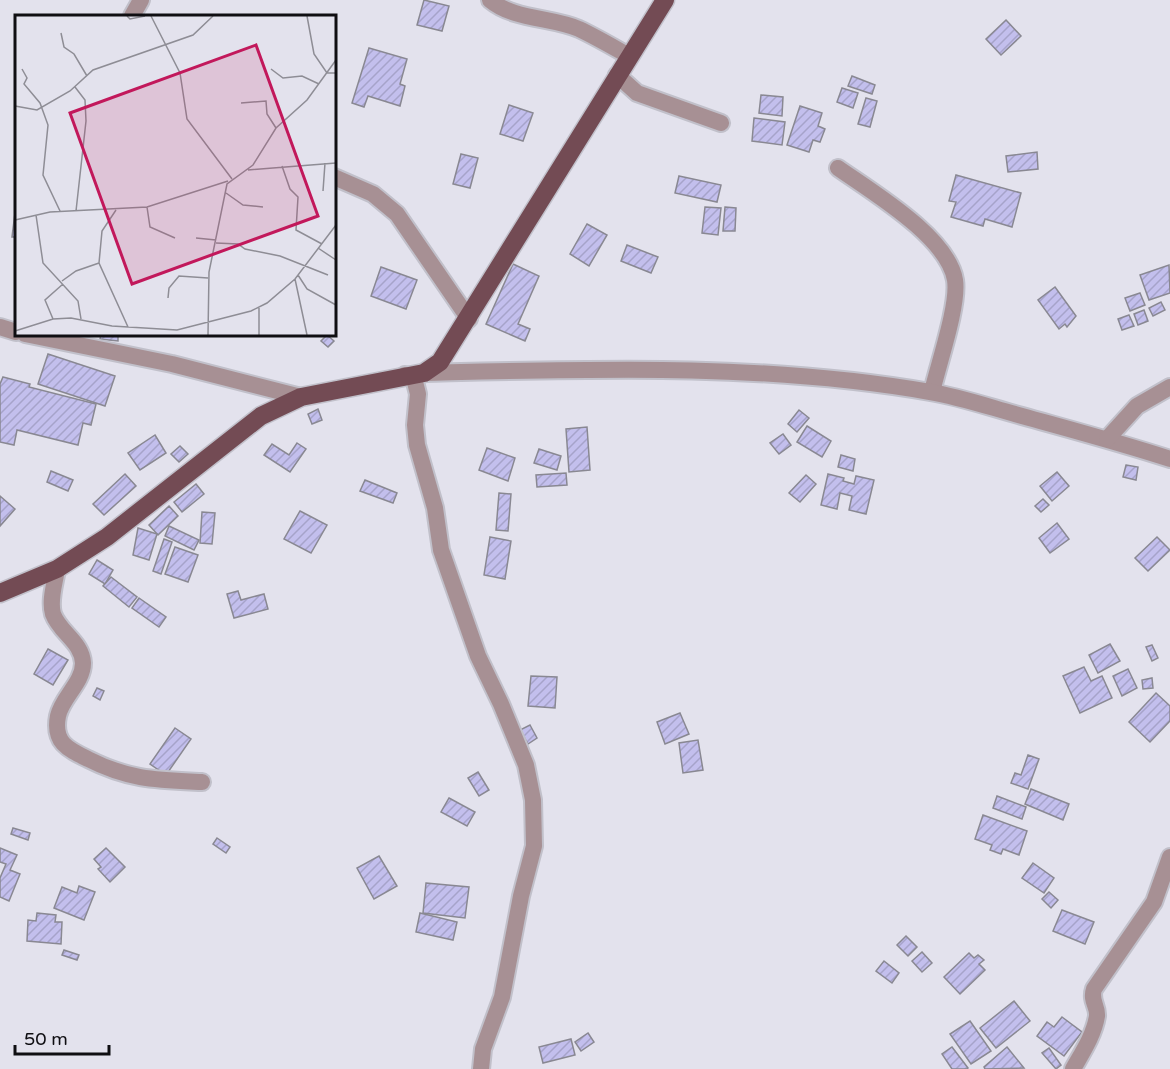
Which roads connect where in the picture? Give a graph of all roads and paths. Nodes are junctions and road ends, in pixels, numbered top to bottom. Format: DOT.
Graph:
graph roads {
  1 [pos="141,0"];
  2 [pos="490,0"];
  3 [pos="665,0"];
  4 [pos="133,15"];
  5 [pos="629,56"];
  6 [pos="617,75"];
  7 [pos="721,123"];
  8 [pos="838,168"];
  9 [pos="336,178"];
  10 [pos="469,319"];
  11 [pos="0,327"];
  12 [pos="15,332"];
  13 [pos="44,336"];
  14 [pos="100,342"];
  15 [pos="424,373"];
  16 [pos="405,375"];
  17 [pos="1170,387"];
  18 [pos="932,392"];
  19 [pos="301,398"];
  20 [pos="1107,439"];
  21 [pos="1170,459"];
  22 [pos="57,569"];
  23 [pos="0,593"];
  24 [pos="202,782"];
  25 [pos="1170,857"];
  26 [pos="481,1069"];
  27 [pos="1073,1069"];
  1 -- 4 [label="street"];
  2 -- 5 [label="street"];
  3 -- 5 [label="main road"];
  5 -- 6 [label="main road"];
  6 -- 7 [label="street"];
  6 -- 10 [label="main road"];
  8 -- 18 [label="street"];
  9 -- 10 [label="street"];
  10 -- 15 [label="main road"];
  11 -- 12 [label="street"];
  13 -- 14 [label="street"];
  14 -- 19 [label="street"];
  15 -- 16 [label="main road"];
  15 -- 18 [label="street"];
  16 -- 19 [label="main road"];
  16 -- 26 [label="street"];
  17 -- 20 [label="street"];
  18 -- 20 [label="street"];
  19 -- 22 [label="main road"];
  20 -- 21 [label="street"];
  22 -- 23 [label="main road"];
  22 -- 24 [label="street"];
  25 -- 27 [label="street"];
}
